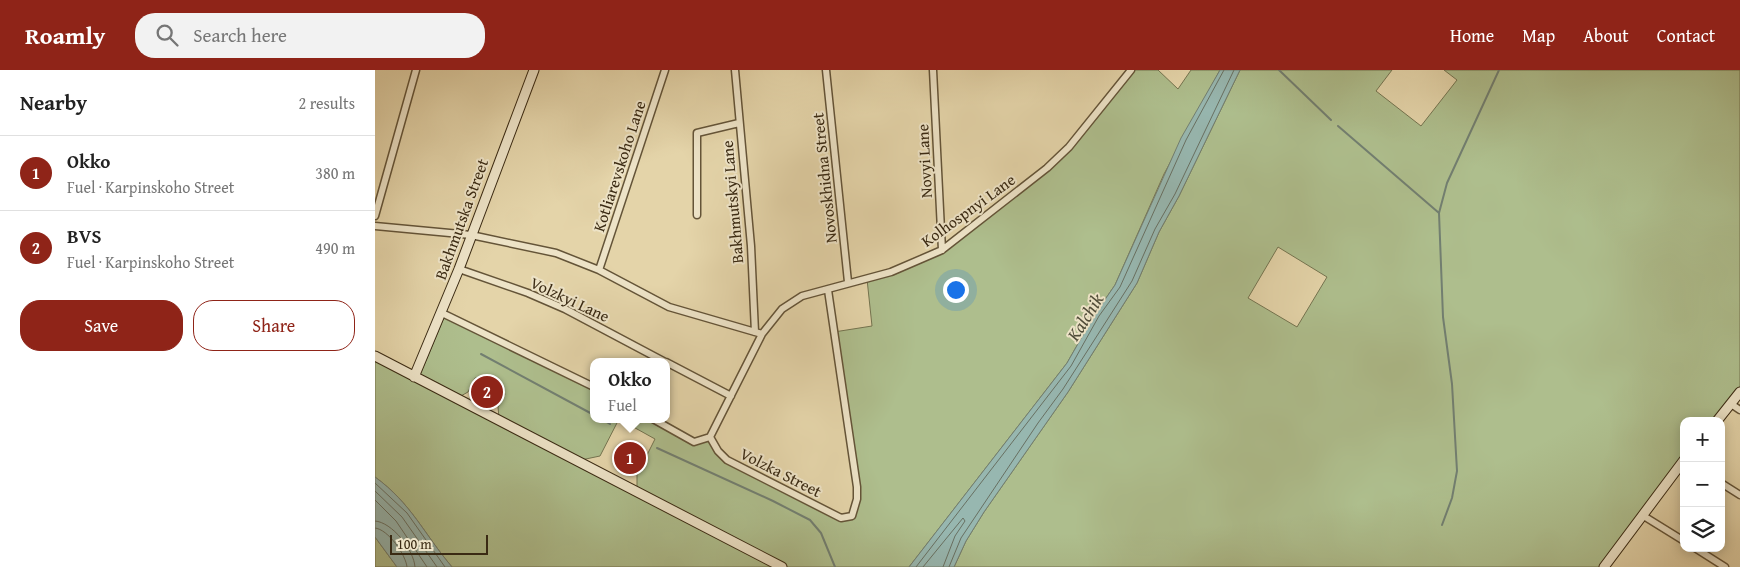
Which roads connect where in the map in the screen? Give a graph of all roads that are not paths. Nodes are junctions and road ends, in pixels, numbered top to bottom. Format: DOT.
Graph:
graph roads {
  1 [pos="416,70"];
  2 [pos="534,70"];
  3 [pos="665,70"];
  4 [pos="735,70"];
  5 [pos="826,70"];
  6 [pos="933,70"];
  7 [pos="1131,70"];
  8 [pos="739,123"];
  9 [pos="697,215"];
  10 [pos="375,216"];
  11 [pos="375,226"];
  12 [pos="471,236"];
  13 [pos="942,250"];
  14 [pos="459,270"];
  15 [pos="599,270"];
  16 [pos="848,282"];
  17 [pos="828,290"];
  18 [pos="442,313"];
  19 [pos="758,333"];
  20 [pos="375,356"];
  21 [pos="658,358"];
  22 [pos="670,364"];
  23 [pos="414,377"];
  24 [pos="590,385"];
  25 [pos="1740,392"];
  26 [pos="731,396"];
  27 [pos="1731,404"];
  28 [pos="1740,410"];
  29 [pos="1720,417"];
  30 [pos="660,423"];
  31 [pos="710,437"];
  32 [pos="1682,462"];
  33 [pos="1725,486"];
  34 [pos="1740,495"];
  35 [pos="1642,515"];
  36 [pos="1680,539"];
  37 [pos="1701,552"];
  38 [pos="782,567"];
  39 [pos="1604,567"];
  40 [pos="1725,567"];
  1 -- 10 [label="street"];
  2 -- 12 [label="street, Bakhmutska Street"];
  3 -- 15 [label="street, Kotliarevskoho Lane"];
  4 -- 8 [label="street, Bakhmutskyi Lane"];
  5 -- 16 [label="street, Novoskhidna Street"];
  6 -- 13 [label="street, Novyi Lane"];
  7 -- 13 [label="street, Kolhospnyi Lane"];
  8 -- 9 [label="street"];
  8 -- 19 [label="street, Bakhmutskyi Lane"];
  11 -- 12 [label="street"];
  12 -- 14 [label="street, Bakhmutska Street"];
  12 -- 15 [label="street"];
  13 -- 16 [label="street, Kolhospnyi Lane"];
  14 -- 18 [label="street, Bakhmutska Street"];
  14 -- 21 [label="street, Volzkyi Lane"];
  15 -- 19 [label="street"];
  16 -- 17 [label="street, Kolhospnyi Lane"];
  17 -- 19 [label="street, Kolhospnyi Lane"];
  17 -- 31 [label="street, Volzka Street"];
  18 -- 23 [label="street, Bakhmutska Street"];
  18 -- 24 [label="street"];
  19 -- 26 [label="street, Kolhospnyi Lane"];
  20 -- 23 [label="street"];
  22 -- 26 [label="street, Volzkyi Lane"];
  23 -- 38 [label="street"];
  25 -- 27 [label="street"];
  26 -- 31 [label="street, Kolhospnyi Lane"];
  27 -- 28 [label="street"];
  27 -- 29 [label="street"];
  30 -- 31 [label="street"];
  32 -- 35 [label="street"];
  33 -- 34 [label="street"];
  35 -- 36 [label="street"];
  35 -- 39 [label="street"];
  37 -- 40 [label="street"];
}
